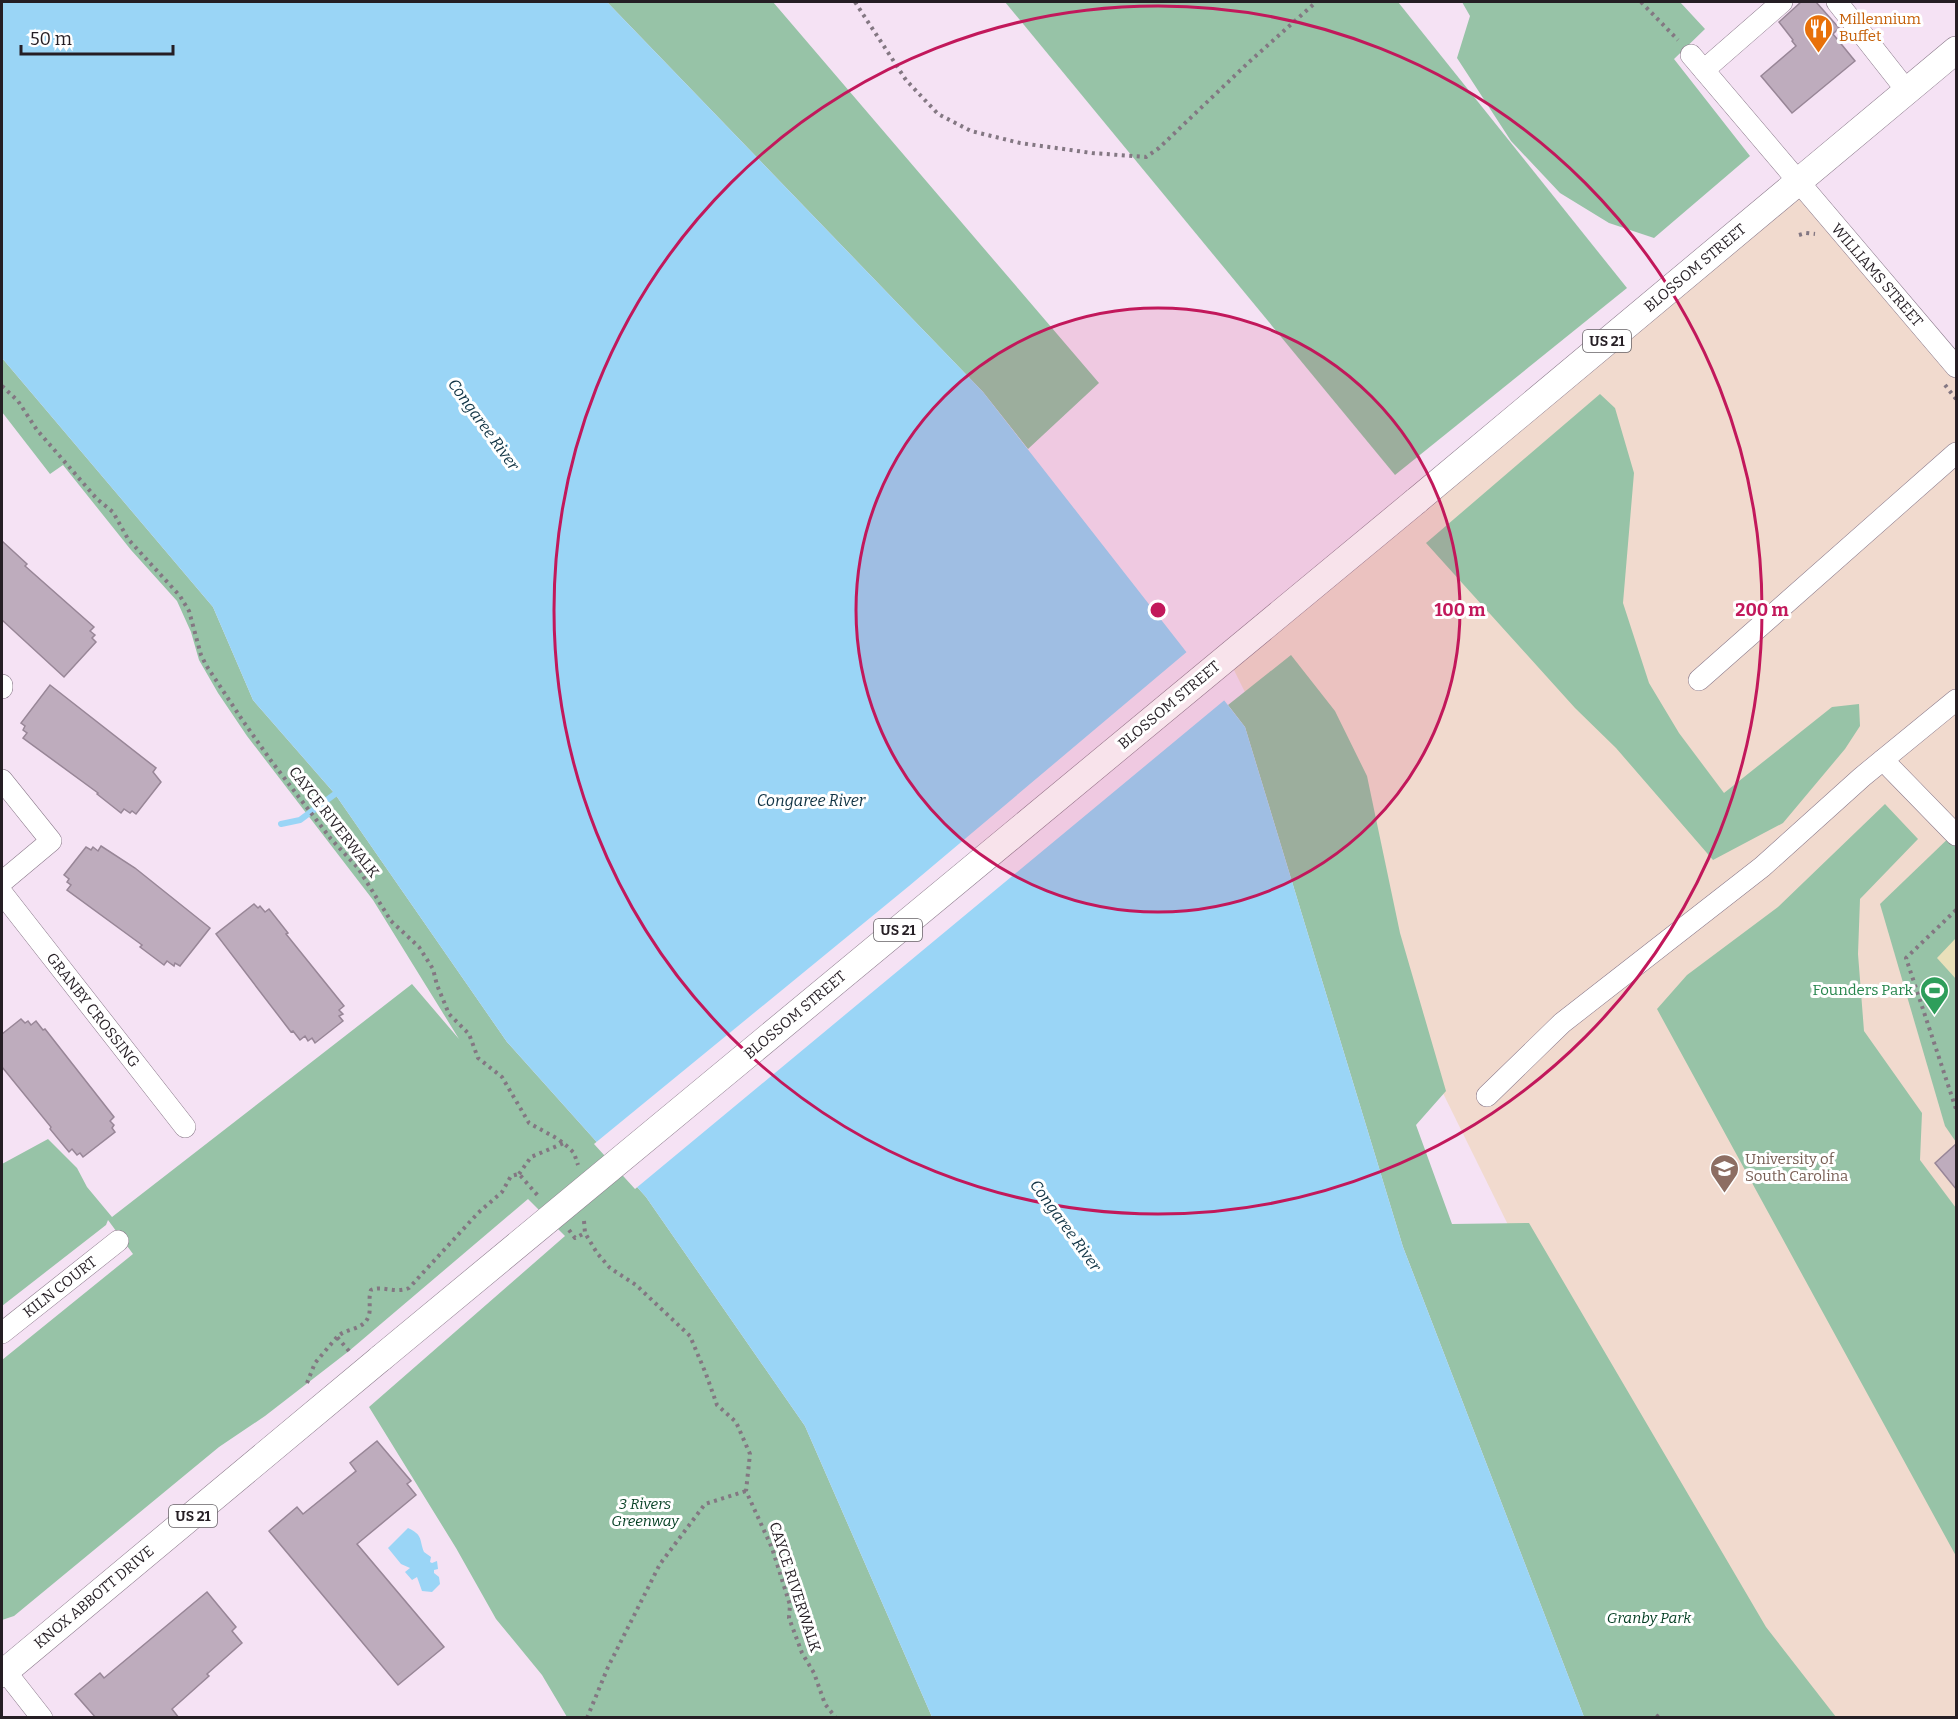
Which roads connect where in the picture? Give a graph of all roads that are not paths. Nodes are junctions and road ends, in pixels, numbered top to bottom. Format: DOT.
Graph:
graph roads {
  1 [pos="1782,2"];
  2 [pos="1837,2"];
  3 [pos="1956,50"];
  4 [pos="1907,91"];
  5 [pos="1798,182"];
  6 [pos="1956,367"];
  7 [pos="1956,453"];
  8 [pos="1699,680"];
  9 [pos="1956,700"];
  10 [pos="1883,760"];
  11 [pos="2,780"];
  12 [pos="1956,835"];
  13 [pos="2,882"];
  14 [pos="2,892"];
  15 [pos="1487,1096"];
  16 [pos="185,1127"];
  17 [pos="118,1241"];
  18 [pos="2,1333"];
  19 [pos="381,1358"];
  20 [pos="3,1671"];
  21 [pos="42,1718"];
  1 -- 5 [label="street, WILLIAMS STREET"];
  2 -- 4 [label="street"];
  3 -- 4 [label="main road, BLOSSOM STREET / US 21"];
  4 -- 5 [label="main road, BLOSSOM STREET / US 21"];
  5 -- 6 [label="street, WILLIAMS STREET"];
  5 -- 19 [label="main road, BLOSSOM STREET / US 21, bridge"];
  7 -- 8 [label="street"];
  9 -- 10 [label="street"];
  10 -- 12 [label="street"];
  10 -- 15 [label="street"];
  11 -- 13 [label="street"];
  14 -- 16 [label="street, GRANBY CROSSING"];
  17 -- 18 [label="street, KILN COURT"];
  19 -- 20 [label="main road, KNOX ABBOTT DRIVE / US 21"];
  20 -- 21 [label="street"];
}
